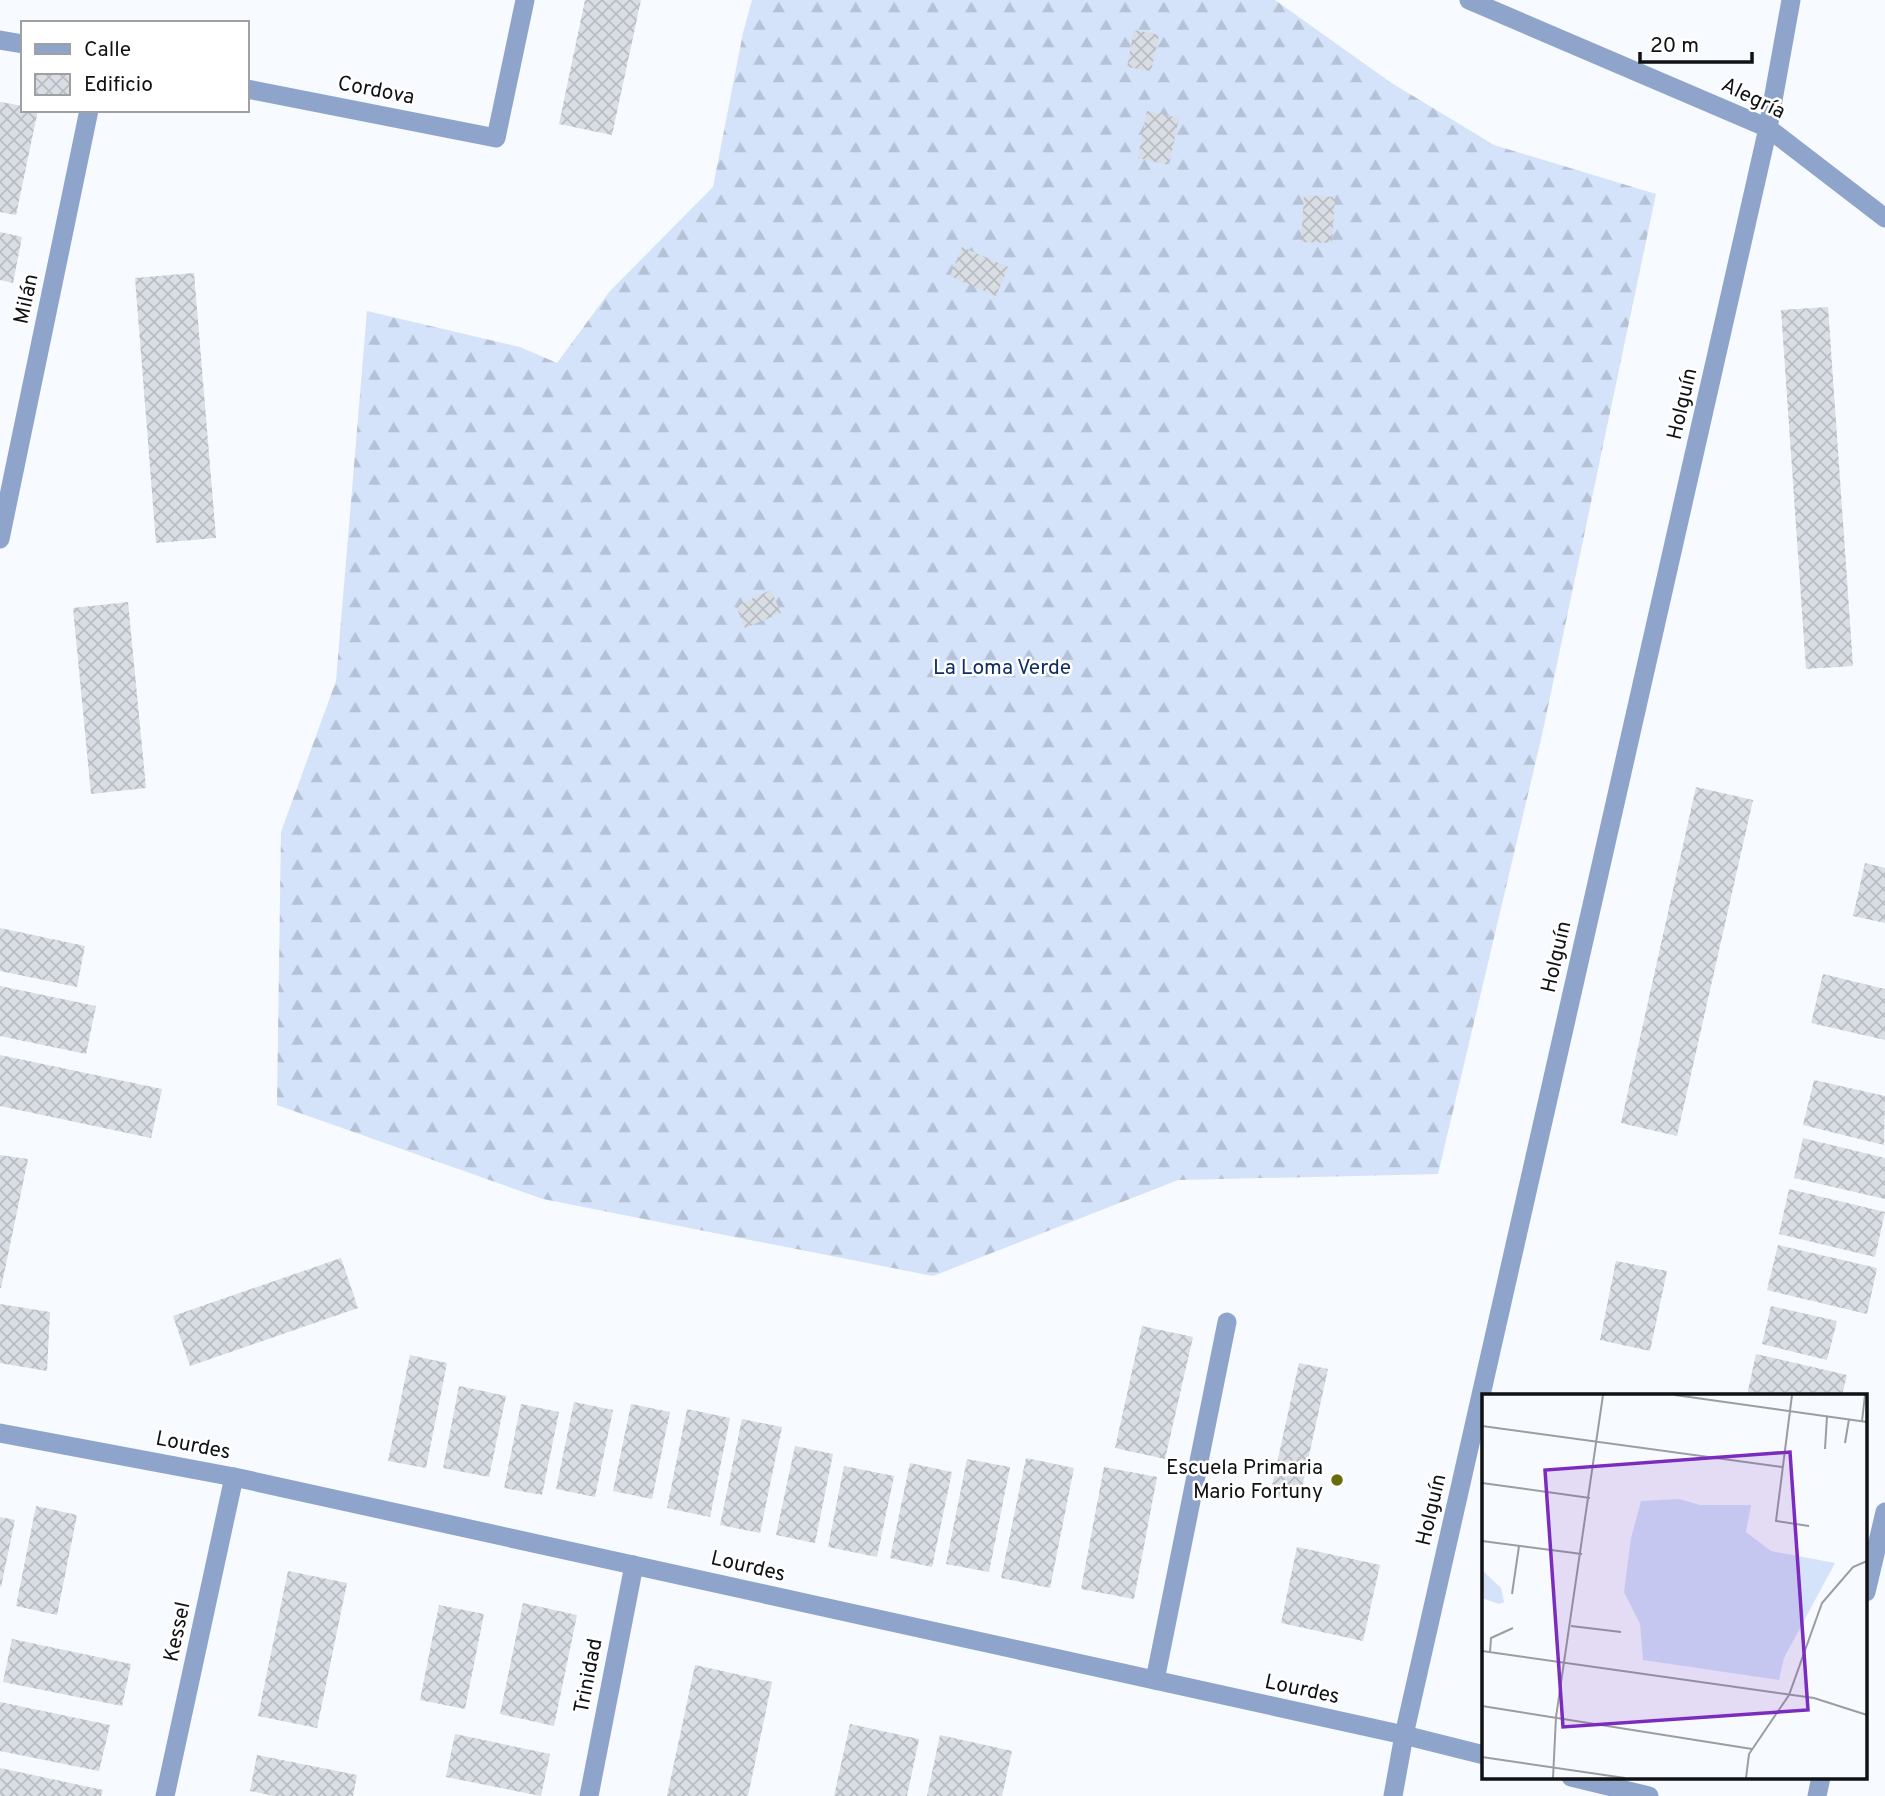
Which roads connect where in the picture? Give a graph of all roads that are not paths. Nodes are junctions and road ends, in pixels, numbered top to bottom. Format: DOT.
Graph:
graph roads {
  1 [pos="524,0"];
  2 [pos="1469,0"];
  3 [pos="1791,0"];
  4 [pos="0,40"];
  5 [pos="21,44"];
  6 [pos="248,89"];
  7 [pos="89,112"];
  8 [pos="1768,128"];
  9 [pos="1885,218"];
  10 [pos="0,538"];
  11 [pos="1227,1322"];
  12 [pos="0,1433"];
  13 [pos="234,1477"];
  14 [pos="1885,1512"];
  15 [pos="634,1565"];
  16 [pos="1868,1584"];
  17 [pos="1155,1680"];
  18 [pos="1404,1735"];
  19 [pos="1482,1754"];
  20 [pos="1575,1778"];
  21 [pos="1821,1778"];
  22 [pos="165,1796"];
  23 [pos="589,1796"];
  24 [pos="1393,1796"];
  25 [pos="1648,1796"];
  26 [pos="1816,1796"];
  1 -- 6 [label="street, Cordova"];
  2 -- 8 [label="street, Alegría"];
  3 -- 8 [label="street, Holguín"];
  4 -- 5 [label="street"];
  7 -- 10 [label="street, Milán"];
  8 -- 9 [label="street, Alegría"];
  8 -- 18 [label="street, Holguín"];
  11 -- 17 [label="street"];
  12 -- 13 [label="street, Lourdes"];
  13 -- 15 [label="street, Lourdes"];
  13 -- 22 [label="street, Kessel"];
  14 -- 16 [label="street"];
  15 -- 17 [label="street, Lourdes"];
  15 -- 23 [label="street, Trinidad"];
  17 -- 18 [label="street, Lourdes"];
  18 -- 19 [label="street, Lourdes"];
  18 -- 24 [label="street, Holguín"];
  20 -- 25 [label="street"];
  21 -- 26 [label="street"];
}
